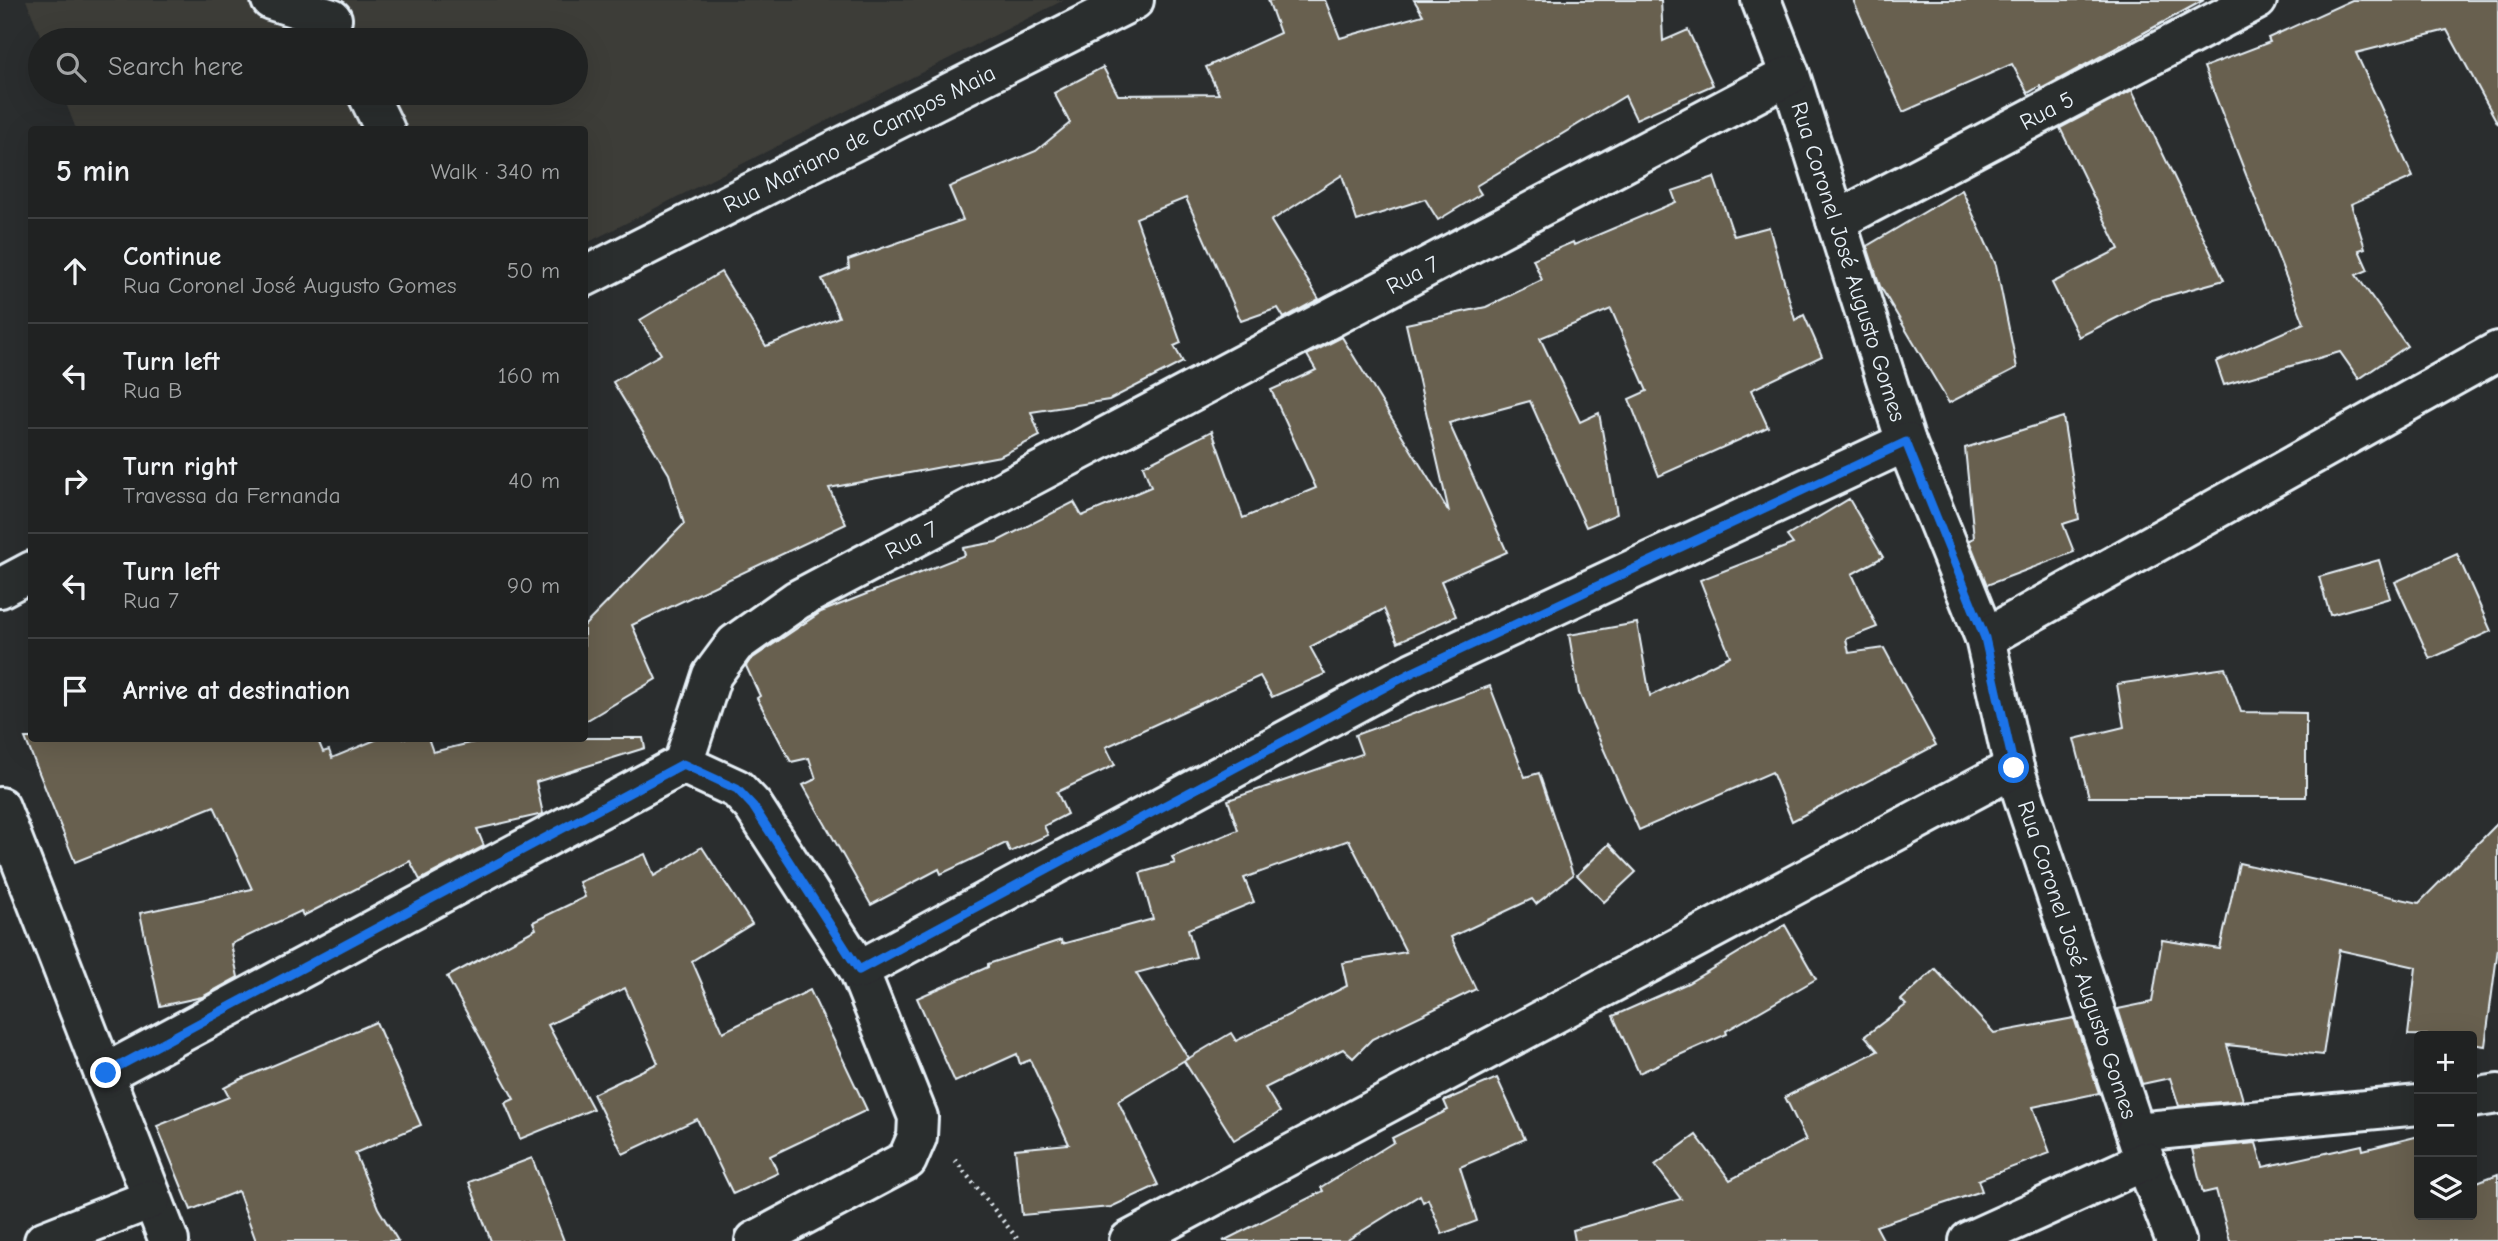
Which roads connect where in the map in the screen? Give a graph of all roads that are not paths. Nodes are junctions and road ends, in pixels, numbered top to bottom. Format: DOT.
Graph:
graph roads {
  1 [pos="271,0"];
  2 [pos="1134,0"];
  3 [pos="1761,0"];
  4 [pos="2257,0"];
  5 [pos="332,20"];
  6 [pos="1790,75"];
  7 [pos="373,105"];
  8 [pos="383,126"];
  9 [pos="1836,221"];
  10 [pos="588,275"];
  11 [pos="2498,351"];
  12 [pos="1906,442"];
  13 [pos="28,573"];
  14 [pos="0,588"];
  15 [pos="1985,638"];
  16 [pos="683,764"];
  17 [pos="2014,768"];
  18 [pos="0,807"];
  19 [pos="859,970"];
  20 [pos="106,1073"];
  21 [pos="2498,1094"];
  22 [pos="2477,1097"];
  23 [pos="2414,1106"];
  24 [pos="2140,1147"];
  25 [pos="151,1199"];
  26 [pos="44,1241"];
  27 [pos="169,1241"];
  28 [pos="755,1241"];
  29 [pos="1129,1241"];
  30 [pos="1969,1241"];
  31 [pos="2176,1241"];
  1 -- 5 [label="street"];
  2 -- 10 [label="street, Rua Mariano de Campos Maia"];
  3 -- 6 [label="street, Rua Coronel José Augusto Gomes"];
  4 -- 9 [label="street, Rua 5"];
  6 -- 9 [label="street, Rua Coronel José Augusto Gomes"];
  6 -- 16 [label="street, Rua 7"];
  7 -- 8 [label="street"];
  9 -- 12 [label="street, Rua Coronel José Augusto Gomes"];
  11 -- 15 [label="street"];
  12 -- 15 [label="street, Rua Coronel José Augusto Gomes"];
  12 -- 19 [label="street"];
  13 -- 14 [label="street"];
  15 -- 17 [label="street, Rua Coronel José Augusto Gomes"];
  16 -- 19 [label="street"];
  16 -- 20 [label="street"];
  17 -- 24 [label="street, Rua Coronel José Augusto Gomes"];
  17 -- 29 [label="street"];
  18 -- 20 [label="street"];
  19 -- 28 [label="street"];
  20 -- 25 [label="street"];
  21 -- 22 [label="street"];
  23 -- 24 [label="street"];
  24 -- 30 [label="street"];
  24 -- 31 [label="street, Rua Coronel José Augusto Gomes"];
  25 -- 26 [label="street"];
  25 -- 27 [label="street"];
}
